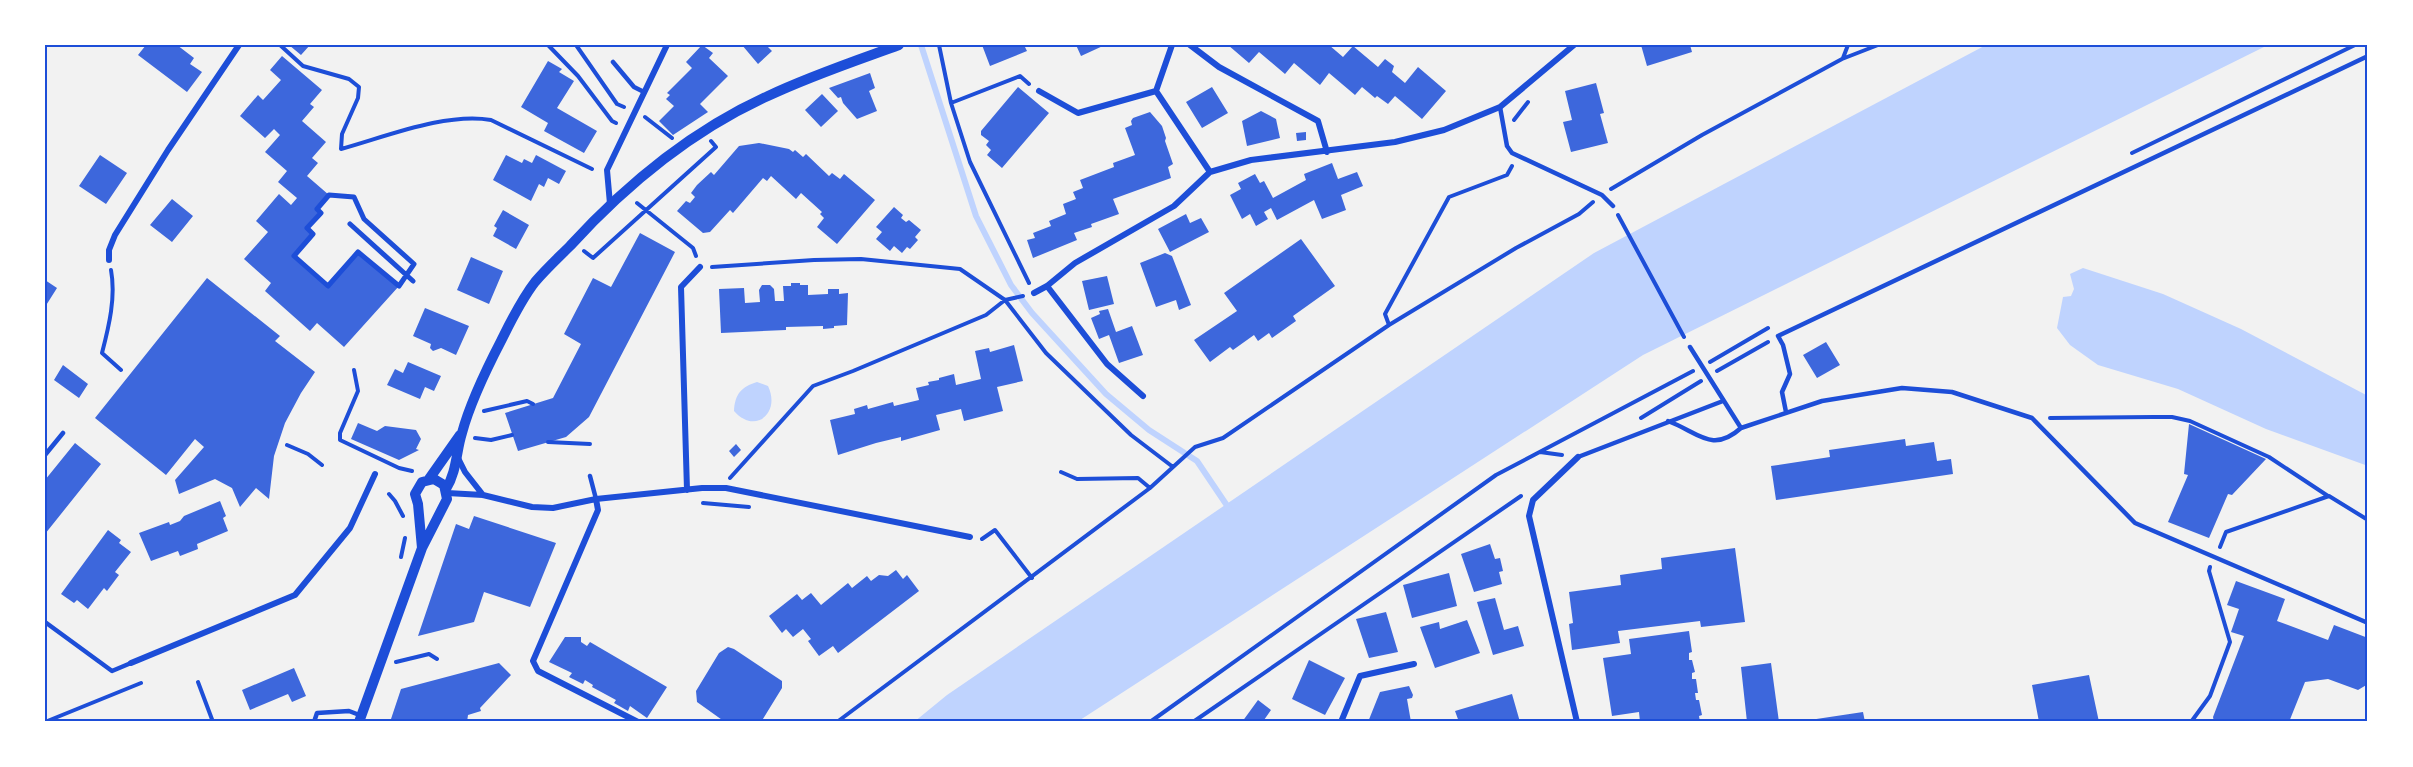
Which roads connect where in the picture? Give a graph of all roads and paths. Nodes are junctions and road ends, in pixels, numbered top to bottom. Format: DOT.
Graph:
graph roads {
  1 [pos="240,45"];
  2 [pos="280,45"];
  3 [pos="548,45"];
  4 [pos="576,45"];
  5 [pos="667,45"];
  6 [pos="899,45"];
  7 [pos="939,45"];
  8 [pos="1172,45"];
  9 [pos="1190,45"];
  10 [pos="1574,45"];
  11 [pos="1848,45"];
  12 [pos="1878,45"];
  13 [pos="2368,56"];
  14 [pos="1842,59"];
  15 [pos="613,62"];
  16 [pos="1039,91"];
  17 [pos="1156,91"];
  18 [pos="644,92"];
  19 [pos="1535,96"];
  20 [pos="951,103"];
  21 [pos="1500,107"];
  22 [pos="624,108"];
  23 [pos="645,116"];
  24 [pos="1513,121"];
  25 [pos="626,128"];
  26 [pos="705,132"];
  27 [pos="674,139"];
  28 [pos="1327,152"];
  29 [pos="1512,165"];
  30 [pos="591,169"];
  31 [pos="1210,172"];
  32 [pos="1602,195"];
  33 [pos="637,203"];
  34 [pos="610,204"];
  35 [pos="1613,206"];
  36 [pos="645,209"];
  37 [pos="350,225"];
  38 [pos="573,242"];
  39 [pos="109,260"];
  40 [pos="700,267"];
  41 [pos="406,275"];
  42 [pos="413,281"];
  43 [pos="1047,286"];
  44 [pos="1034,293"];
  45 [pos="1007,300"];
  46 [pos="1389,325"];
  47 [pos="1778,336"];
  48 [pos="1690,347"];
  49 [pos="1701,367"];
  50 [pos="121,370"];
  51 [pos="354,370"];
  52 [pos="1714,373"];
  53 [pos="1704,379"];
  54 [pos="1143,396"];
  55 [pos="1723,401"];
  56 [pos="533,404"];
  57 [pos="472,407"];
  58 [pos="1786,412"];
  59 [pos="2032,418"];
  60 [pos="1636,421"];
  61 [pos="1668,421"];
  62 [pos="1741,428"];
  63 [pos="462,432"];
  64 [pos="63,433"];
  65 [pos="512,435"];
  66 [pos="475,438"];
  67 [pos="548,442"];
  68 [pos="590,444"];
  69 [pos="287,445"];
  70 [pos="1540,452"];
  71 [pos="45,455"];
  72 [pos="457,457"];
  73 [pos="1578,457"];
  74 [pos="322,465"];
  75 [pos="1175,466"];
  76 [pos="421,468"];
  77 [pos="1061,472"];
  78 [pos="375,474"];
  79 [pos="590,476"];
  80 [pos="729,478"];
  81 [pos="429,479"];
  82 [pos="1150,488"];
  83 [pos="687,490"];
  84 [pos="447,491"];
  85 [pos="1529,491"];
  86 [pos="388,494"];
  87 [pos="483,495"];
  88 [pos="2329,496"];
  89 [pos="596,499"];
  90 [pos="693,503"];
  91 [pos="418,504"];
  92 [pos="441,508"];
  93 [pos="758,508"];
  94 [pos="2368,520"];
  95 [pos="405,523"];
  96 [pos="405,535"];
  97 [pos="970,537"];
  98 [pos="979,541"];
  99 [pos="422,548"];
  100 [pos="2215,557"];
  101 [pos="400,562"];
  102 [pos="1032,578"];
  103 [pos="45,622"];
  104 [pos="2368,623"];
  105 [pos="400,652"];
  106 [pos="437,659"];
  107 [pos="396,662"];
  108 [pos="131,663"];
  109 [pos="1414,664"];
  110 [pos="393,671"];
  111 [pos="198,682"];
  112 [pos="141,683"];
  113 [pos="360,719"];
  114 [pos="45,722"];
  115 [pos="213,722"];
  116 [pos="314,722"];
  117 [pos="638,722"];
  118 [pos="837,722"];
  119 [pos="1150,722"];
  120 [pos="1193,722"];
  121 [pos="1341,722"];
  122 [pos="1577,722"];
  123 [pos="2191,722"];
  1 -- 39 [label="street"];
  2 -- 30 [label="path"];
  3 -- 25 [label="path"];
  4 -- 22 [label="path"];
  5 -- 18 [label="street"];
  6 -- 26 [label="street"];
  7 -- 20 [label="path"];
  8 -- 17 [label="street"];
  9 -- 28 [label="street"];
  10 -- 21 [label="street"];
  11 -- 14 [label="path"];
  12 -- 14 [label="path"];
  13 -- 47 [label="lane"];
  14 -- 32 [label="path"];
  15 -- 18 [label="lane"];
  16 -- 17 [label="street"];
  16 -- 20 [label="path"];
  17 -- 31 [label="street"];
  18 -- 25 [label="street"];
  19 -- 24 [label="path"];
  20 -- 44 [label="path"];
  21 -- 28 [label="street"];
  21 -- 32 [label="lane"];
  23 -- 27 [label="path"];
  25 -- 34 [label="street"];
  26 -- 34 [label="street"];
  26 -- 36 [label="path"];
  28 -- 31 [label="street"];
  29 -- 46 [label="path"];
  31 -- 43 [label="street"];
  32 -- 35 [label="lane"];
  32 -- 46 [label="path"];
  33 -- 36 [label="path"];
  34 -- 38 [label="street"];
  35 -- 48 [label="path"];
  36 -- 38 [label="path"];
  36 -- 40 [label="path"];
  37 -- 41 [label="street"];
  38 -- 57 [label="street"];
  39 -- 50 [label="path"];
  40 -- 45 [label="path"];
  40 -- 83 [label="street"];
  41 -- 41 [label="street"];
  41 -- 42 [label="street"];
  43 -- 44 [label="street"];
  43 -- 54 [label="street"];
  45 -- 75 [label="path"];
  45 -- 80 [label="path"];
  46 -- 75 [label="path"];
  47 -- 52 [label="path"];
  47 -- 58 [label="lane"];
  48 -- 49 [label="lane"];
  49 -- 55 [label="lane"];
  49 -- 70 [label="path"];
  51 -- 76 [label="path"];
  53 -- 60 [label="path"];
  55 -- 61 [label="lane"];
  55 -- 62 [label="lane"];
  56 -- 57 [label="path"];
  57 -- 63 [label="street"];
  58 -- 59 [label="lane"];
  58 -- 62 [label="lane"];
  59 -- 88 [label="path"];
  59 -- 100 [label="lane"];
  61 -- 62 [label="lane"];
  61 -- 73 [label="lane"];
  63 -- 72 [label="street"];
  63 -- 81 [label="street"];
  64 -- 71 [label="lane"];
  65 -- 66 [label="path"];
  67 -- 68 [label="path"];
  69 -- 74 [label="path"];
  70 -- 73 [label="path"];
  70 -- 119 [label="path"];
  72 -- 84 [label="street"];
  72 -- 87 [label="street"];
  73 -- 122 [label="street"];
  75 -- 82 [label="path"];
  77 -- 82 [label="path"];
  78 -- 108 [label="street"];
  79 -- 89 [label="lane"];
  81 -- 84 [label="street"];
  81 -- 91 [label="street"];
  82 -- 102 [label="path"];
  83 -- 89 [label="street"];
  83 -- 97 [label="street"];
  84 -- 87 [label="street"];
  84 -- 92 [label="street"];
  85 -- 120 [label="path"];
  86 -- 95 [label="path"];
  87 -- 89 [label="street"];
  88 -- 94 [label="path"];
  88 -- 100 [label="path"];
  89 -- 117 [label="street"];
  90 -- 93 [label="path"];
  91 -- 92 [label="street"];
  91 -- 99 [label="street"];
  92 -- 99 [label="street"];
  96 -- 101 [label="path"];
  98 -- 102 [label="path"];
  99 -- 113 [label="street"];
  100 -- 104 [label="lane"];
  100 -- 123 [label="path"];
  102 -- 118 [label="path"];
  103 -- 108 [label="lane"];
  105 -- 107 [label="path"];
  106 -- 107 [label="path"];
  107 -- 110 [label="path"];
  109 -- 121 [label="street"];
  111 -- 115 [label="path"];
  112 -- 114 [label="path"];
  113 -- 116 [label="lane"];
}
